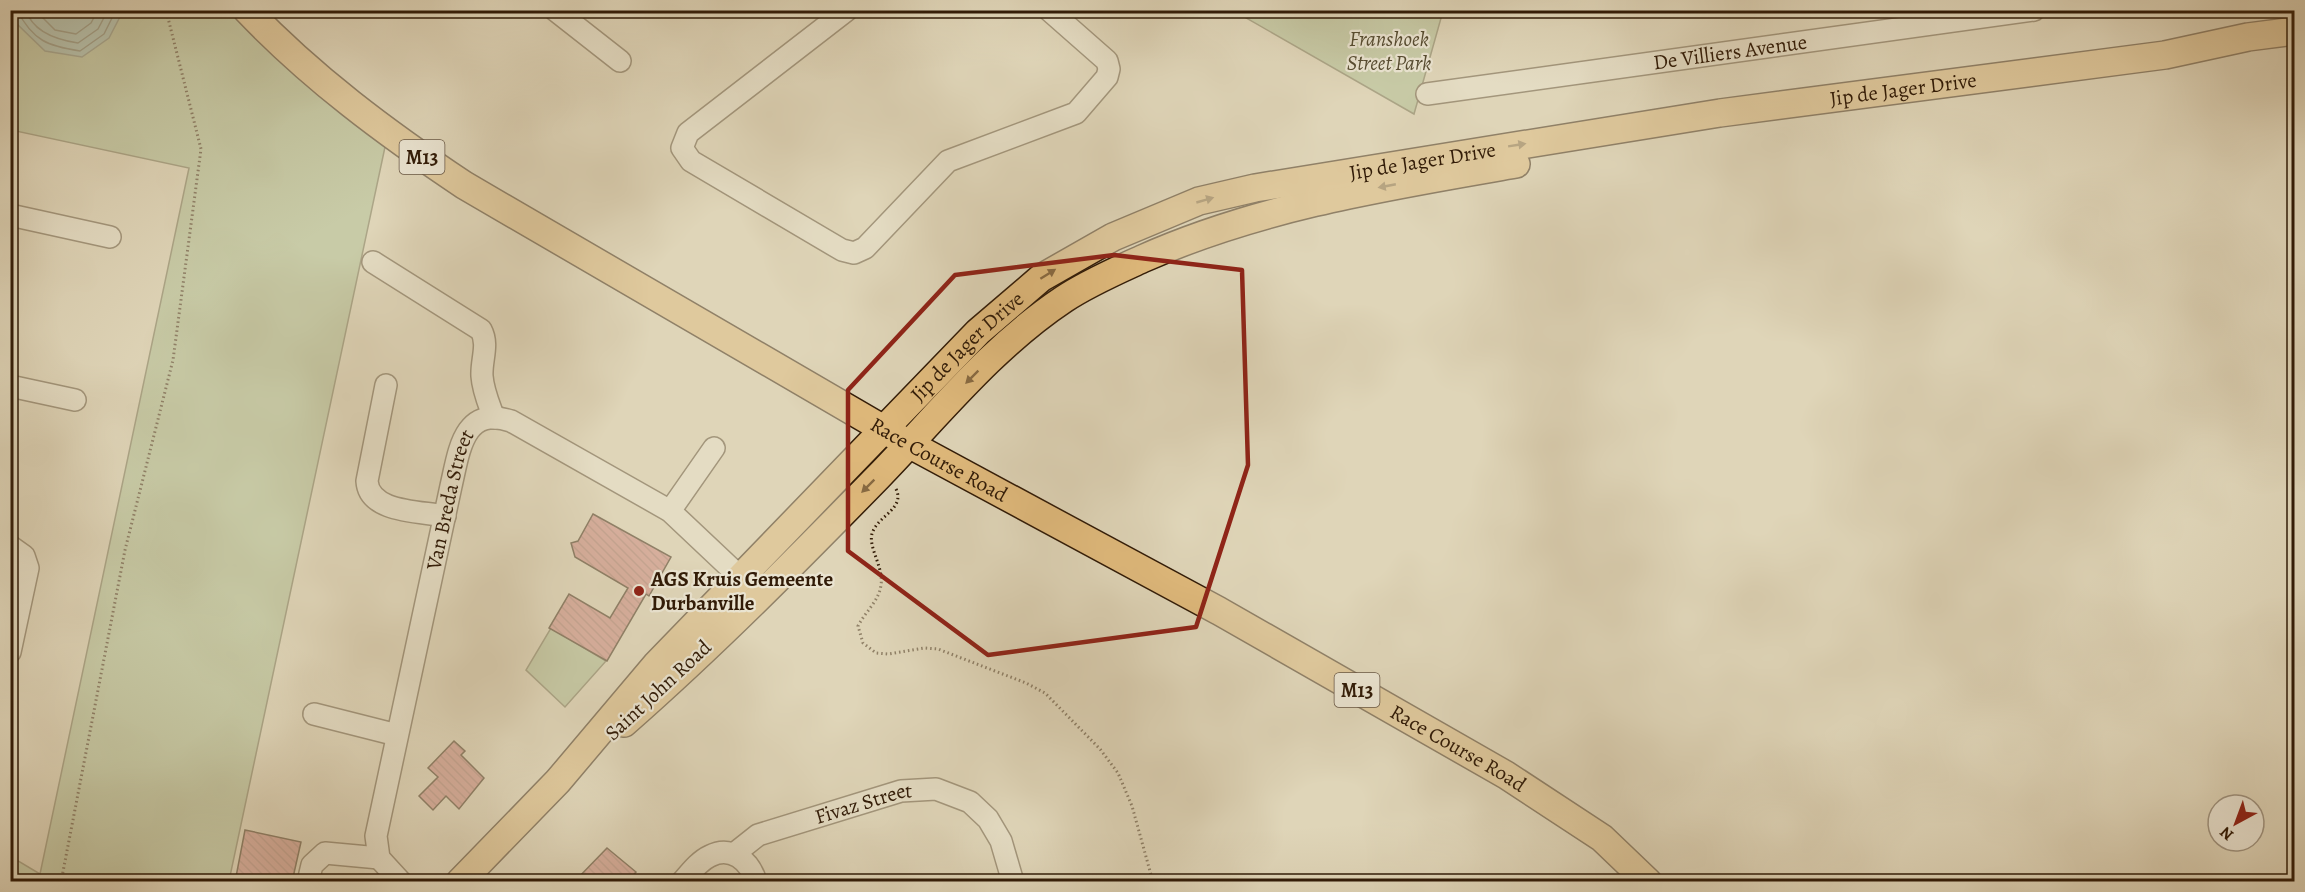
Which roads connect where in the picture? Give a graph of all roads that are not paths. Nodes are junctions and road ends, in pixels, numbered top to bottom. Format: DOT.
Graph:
graph roads {
  1 [pos="247,10"];
  2 [pos="555,10"];
  3 [pos="847,10"];
  4 [pos="1049,10"];
  5 [pos="2034,10"];
  6 [pos="2295,31"];
  7 [pos="2295,47"];
  8 [pos="2165,55"];
  9 [pos="620,61"];
  10 [pos="2037,72"];
  11 [pos="1427,94"];
  12 [pos="10,215"];
  13 [pos="110,237"];
  14 [pos="373,262"];
  15 [pos="386,385"];
  16 [pos="10,386"];
  17 [pos="75,400"];
  18 [pos="494,418"];
  19 [pos="884,430"];
  20 [pos="909,444"];
  21 [pos="714,448"];
  22 [pos="670,511"];
  23 [pos="445,516"];
  24 [pos="10,546"];
  25 [pos="741,578"];
  26 [pos="10,652"];
  27 [pos="314,714"];
  28 [pos="397,735"];
  29 [pos="558,781"];
  30 [pos="734,854"];
  31 [pos="379,858"];
  32 [pos="308,882"];
  33 [pos="401,882"];
  34 [pos="460,882"];
  35 [pos="682,882"];
  36 [pos="756,882"];
  37 [pos="1013,882"];
  38 [pos="1648,882"];
  1 -- 19 [label="main road, Race Course Road / M13"];
  2 -- 9 [label="street"];
  3 -- 4 [label="street"];
  5 -- 11 [label="street, De Villiers Avenue"];
  6 -- 8 [label="main road, Jip de Jager Drive"];
  7 -- 8 [label="main road, Jip de Jager Drive"];
  8 -- 10 [label="main road, Jip de Jager Drive"];
  19 -- 10 [label="main road, Jip de Jager Drive, one-way"];
  10 -- 20 [label="main road, Jip de Jager Drive, one-way"];
  12 -- 13 [label="street"];
  14 -- 18 [label="street"];
  15 -- 23 [label="street"];
  16 -- 17 [label="street"];
  18 -- 22 [label="street, Van Breda Street"];
  18 -- 23 [label="street, Van Breda Street"];
  19 -- 20 [label="main road, Race Course Road / M13"];
  19 -- 25 [label="main road, Saint John Road"];
  20 -- 29 [label="main road, Saint John Road, one-way"];
  20 -- 38 [label="main road, Race Course Road / M13"];
  21 -- 22 [label="street"];
  22 -- 25 [label="street, Van Breda Street"];
  23 -- 28 [label="street, Van Breda Street"];
  24 -- 26 [label="street"];
  25 -- 29 [label="main road, Saint John Road"];
  27 -- 28 [label="street"];
  28 -- 31 [label="street, Van Breda Street"];
  29 -- 34 [label="main road, Saint John Road"];
  30 -- 35 [label="street, Fivaz Street"];
  30 -- 36 [label="street"];
  30 -- 37 [label="street, Fivaz Street"];
  31 -- 32 [label="street"];
  31 -- 33 [label="street"];
}
